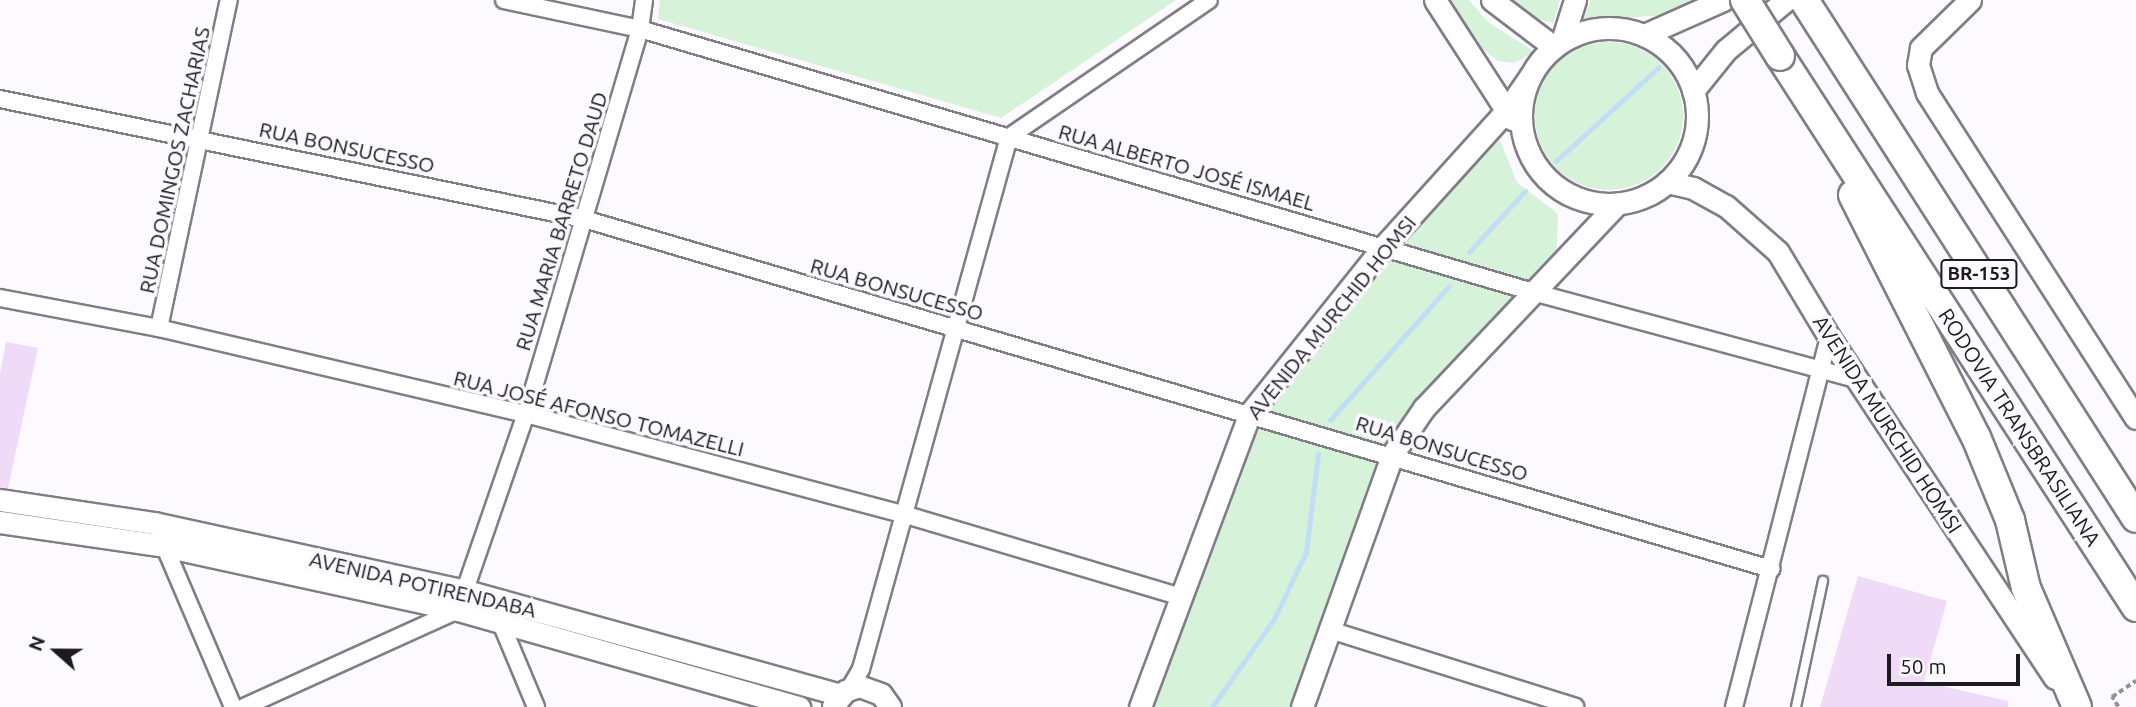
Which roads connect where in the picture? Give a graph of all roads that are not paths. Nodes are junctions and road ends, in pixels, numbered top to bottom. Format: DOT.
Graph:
graph roads {
  1 [pos="229,0"];
  2 [pos="505,0"];
  3 [pos="644,0"];
  4 [pos="1436,0"];
  5 [pos="1492,0"];
  6 [pos="1574,0"];
  7 [pos="1723,0"];
  8 [pos="1745,0"];
  9 [pos="1786,0"];
  10 [pos="1804,0"];
  11 [pos="1970,0"];
  12 [pos="1202,2"];
  13 [pos="640,29"];
  14 [pos="1644,35"];
  15 [pos="1558,44"];
  16 [pos="1531,75"];
  17 [pos="1693,92"];
  18 [pos="0,99"];
  19 [pos="1507,110"];
  20 [pos="198,137"];
  21 [pos="1009,137"];
  22 [pos="1524,137"];
  23 [pos="1846,156"];
  24 [pos="1667,182"];
  25 [pos="1617,204"];
  26 [pos="584,219"];
  27 [pos="1384,246"];
  28 [pos="1534,292"];
  29 [pos="0,298"];
  30 [pos="159,328"];
  31 [pos="956,328"];
  32 [pos="1829,337"];
  33 [pos="1821,373"];
  34 [pos="1856,379"];
  35 [pos="1250,413"];
  36 [pos="526,414"];
  37 [pos="2136,418"];
  38 [pos="1392,454"];
  39 [pos="0,500"];
  40 [pos="903,514"];
  41 [pos="2136,518"];
  42 [pos="0,522"];
  43 [pos="154,523"];
  44 [pos="164,546"];
  45 [pos="1771,569"];
  46 [pos="1823,581"];
  47 [pos="1181,597"];
  48 [pos="493,598"];
  49 [pos="462,601"];
  50 [pos="2136,607"];
  51 [pos="500,621"];
  52 [pos="1330,630"];
  53 [pos="850,689"];
  54 [pos="233,707"];
  55 [pos="244,707"];
  56 [pos="536,707"];
  57 [pos="799,707"];
  58 [pos="891,707"];
  59 [pos="1140,707"];
  60 [pos="1302,707"];
  61 [pos="1575,707"];
  62 [pos="1734,707"];
  63 [pos="1796,707"];
  64 [pos="2076,707"];
  1 -- 20 [label="street, RUA DOMINGOS ZACHARIAS"];
  2 -- 13 [label="street, RUA ALBERTO JOSÉ ISMAEL"];
  3 -- 13 [label="street, RUA MARIA BARRETO DAUD"];
  4 -- 19 [label="main road"];
  5 -- 15 [label="main road"];
  6 -- 15 [label="main road"];
  7 -- 14 [label="main road"];
  8 -- 23 [label="highway, RODOVIA TRANSBRASILIANA / BR-153, bridge"];
  9 -- 17 [label="main road"];
  10 -- 41 [label="highway, BR-153"];
  11 -- 37 [label="main road"];
  12 -- 21 [label="street"];
  13 -- 21 [label="street, RUA ALBERTO JOSÉ ISMAEL"];
  13 -- 26 [label="street, RUA MARIA BARRETO DAUD"];
  14 -- 15 [label="main road"];
  14 -- 17 [label="main road"];
  15 -- 16 [label="main road"];
  16 -- 19 [label="main road, AVENIDA MURCHID HOMSI"];
  16 -- 22 [label="main road"];
  17 -- 24 [label="main road"];
  18 -- 20 [label="street, RUA BONSUCESSO"];
  19 -- 22 [label="main road"];
  19 -- 27 [label="main road, AVENIDA MURCHID HOMSI"];
  20 -- 26 [label="street, RUA BONSUCESSO"];
  20 -- 30 [label="street, RUA DOMINGOS ZACHARIAS"];
  21 -- 27 [label="street, RUA ALBERTO JOSÉ ISMAEL"];
  21 -- 31 [label="street"];
  22 -- 25 [label="main road"];
  23 -- 50 [label="highway, RODOVIA TRANSBRASILIANA / BR-153"];
  23 -- 64 [label="highway"];
  24 -- 25 [label="main road"];
  24 -- 32 [label="main road, AVENIDA MURCHID HOMSI"];
  25 -- 28 [label="main road"];
  26 -- 31 [label="street, RUA BONSUCESSO"];
  26 -- 36 [label="street, RUA MARIA BARRETO DAUD"];
  27 -- 28 [label="street, RUA ALBERTO JOSÉ ISMAEL"];
  27 -- 35 [label="main road, AVENIDA MURCHID HOMSI"];
  28 -- 33 [label="street, RUA ALBERTO JOSÉ ISMAEL"];
  28 -- 38 [label="main road"];
  29 -- 30 [label="street, RUA JOSÉ AFONSO TOMAZELLI"];
  30 -- 36 [label="street, RUA JOSÉ AFONSO TOMAZELLI"];
  31 -- 35 [label="street, RUA BONSUCESSO"];
  31 -- 40 [label="street"];
  32 -- 33 [label="street"];
  32 -- 34 [label="main road, AVENIDA MURCHID HOMSI"];
  33 -- 34 [label="street, RUA ALBERTO JOSÉ ISMAEL"];
  33 -- 45 [label="street"];
  34 -- 64 [label="main road, AVENIDA MURCHID HOMSI"];
  35 -- 38 [label="street, RUA BONSUCESSO"];
  35 -- 47 [label="main road, AVENIDA MURCHID HOMSI"];
  36 -- 40 [label="street, RUA JOSÉ AFONSO TOMAZELLI"];
  36 -- 49 [label="street, RUA MARIA BARRETO DAUD"];
  38 -- 45 [label="street, RUA BONSUCESSO"];
  38 -- 52 [label="main road"];
  39 -- 43 [label="main road, AVENIDA POTIRENDABA"];
  40 -- 47 [label="street, RUA JOSÉ AFONSO TOMAZELLI"];
  40 -- 53 [label="street"];
  42 -- 44 [label="main road, AVENIDA POTIRENDABA"];
  43 -- 44 [label="street"];
  43 -- 49 [label="main road, AVENIDA POTIRENDABA"];
  44 -- 49 [label="main road, AVENIDA POTIRENDABA"];
  44 -- 54 [label="street"];
  45 -- 62 [label="street"];
  46 -- 63 [label="lane"];
  47 -- 59 [label="main road, AVENIDA MURCHID HOMSI"];
  48 -- 49 [label="main road, AVENIDA POTIRENDABA"];
  48 -- 51 [label="street"];
  48 -- 53 [label="main road, AVENIDA POTIRENDABA"];
  49 -- 51 [label="main road, AVENIDA POTIRENDABA"];
  49 -- 55 [label="street"];
  51 -- 56 [label="street"];
  51 -- 57 [label="main road, AVENIDA POTIRENDABA"];
  52 -- 60 [label="main road"];
  52 -- 61 [label="street"];
  53 -- 58 [label="main road"];
}
